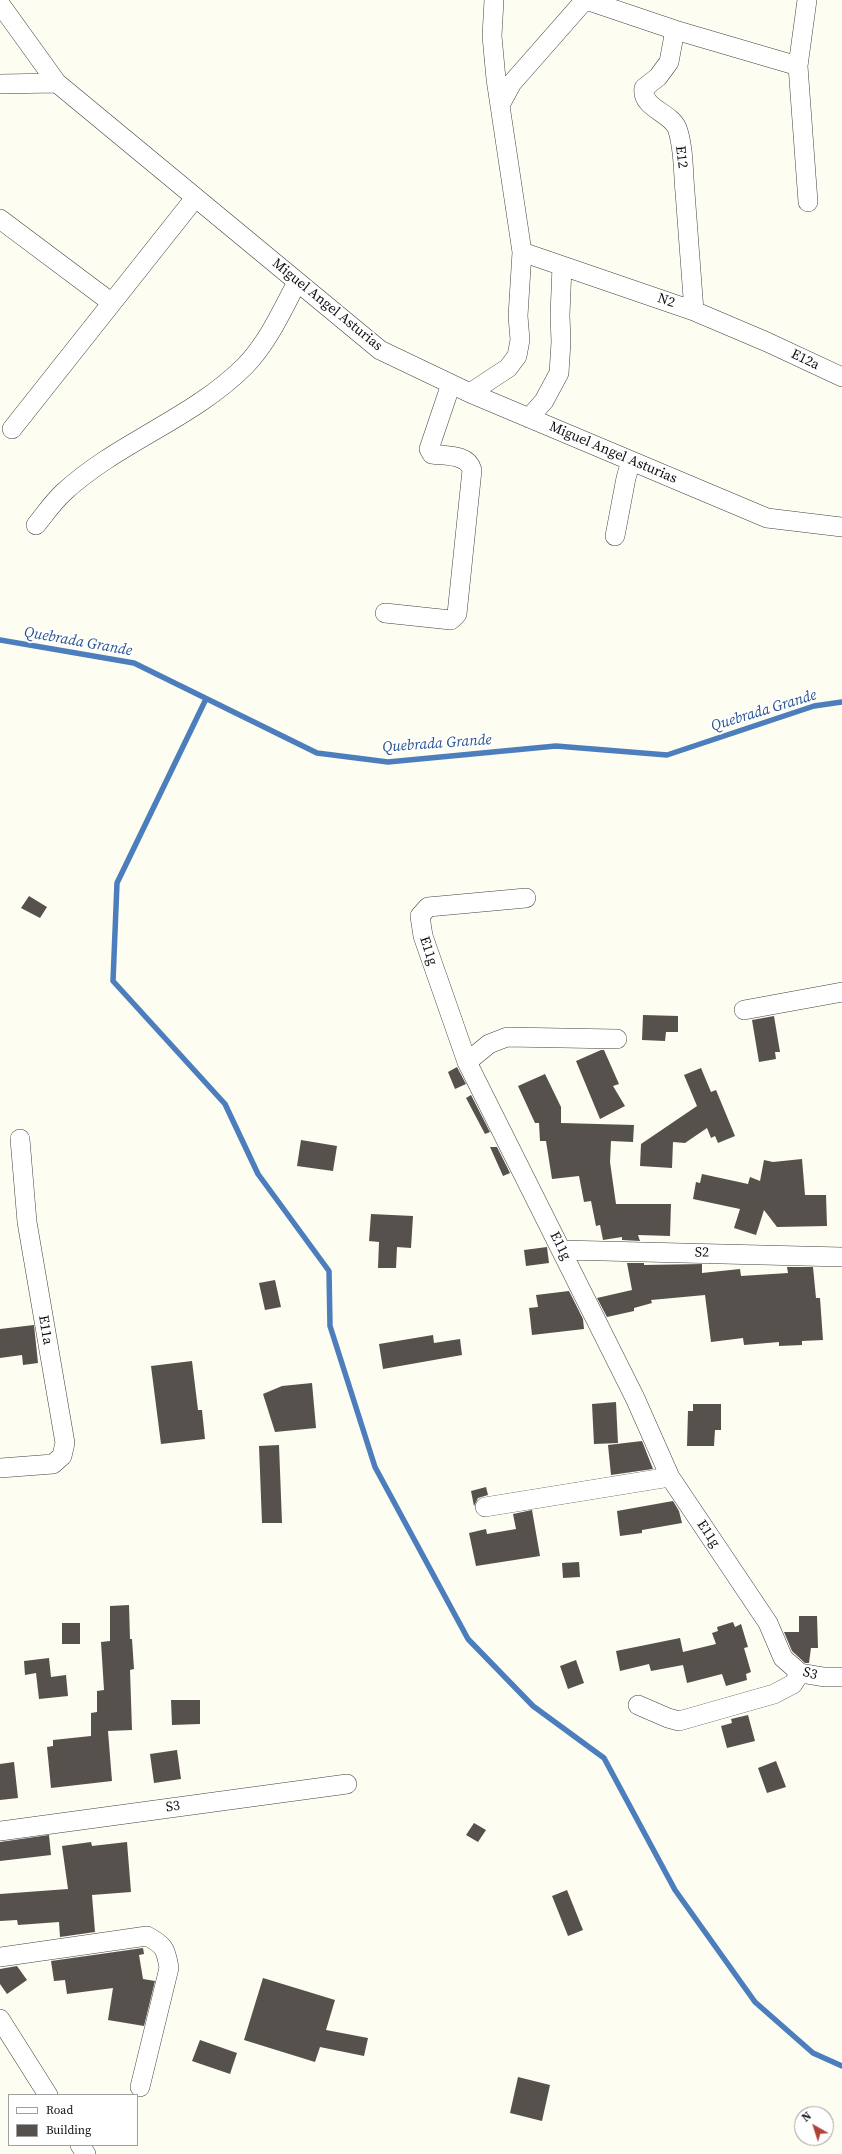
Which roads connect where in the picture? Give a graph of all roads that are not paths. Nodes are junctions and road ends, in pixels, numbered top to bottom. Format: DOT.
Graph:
graph roads {
  1 [pos="494,0"];
  2 [pos="586,0"];
  3 [pos="807,0"];
  4 [pos="0,4"];
  5 [pos="675,30"];
  6 [pos="798,66"];
  7 [pos="57,83"];
  8 [pos="0,84"];
  9 [pos="500,106"];
  10 [pos="195,198"];
  11 [pos="808,202"];
  12 [pos="0,219"];
  13 [pos="522,252"];
  14 [pos="562,266"];
  15 [pos="297,282"];
  16 [pos="112,303"];
  17 [pos="694,311"];
  18 [pos="767,342"];
  19 [pos="842,378"];
  20 [pos="451,384"];
  21 [pos="470,393"];
  22 [pos="529,418"];
  23 [pos="12,429"];
  24 [pos="631,461"];
  25 [pos="36,525"];
  26 [pos="842,527"];
  27 [pos="615,536"];
  28 [pos="385,613"];
  29 [pos="526,898"];
  30 [pos="842,992"];
  31 [pos="744,1010"];
  32 [pos="616,1039"];
  33 [pos="467,1062"];
  34 [pos="20,1139"];
  35 [pos="562,1250"];
  36 [pos="842,1257"];
  37 [pos="0,1468"];
  38 [pos="670,1478"];
  39 [pos="485,1507"];
  40 [pos="784,1658"];
  41 [pos="800,1673"];
  42 [pos="842,1677"];
  43 [pos="638,1705"];
  44 [pos="347,1784"];
  45 [pos="0,1831"];
  46 [pos="0,1957"];
  47 [pos="0,2019"];
  48 [pos="140,2087"];
  49 [pos="47,2094"];
  1 -- 9 [label="street"];
  2 -- 5 [label="street"];
  2 -- 9 [label="street"];
  3 -- 6 [label="street"];
  4 -- 7 [label="street, Miguel Angel Asturias"];
  5 -- 6 [label="street"];
  5 -- 17 [label="street, E12"];
  6 -- 11 [label="street"];
  7 -- 8 [label="street"];
  7 -- 10 [label="street, Miguel Angel Asturias"];
  9 -- 13 [label="street"];
  10 -- 15 [label="street, Miguel Angel Asturias"];
  10 -- 16 [label="street"];
  12 -- 16 [label="street"];
  13 -- 14 [label="street, N2"];
  13 -- 21 [label="street"];
  14 -- 17 [label="street, N2"];
  14 -- 22 [label="street"];
  15 -- 20 [label="street, Miguel Angel Asturias"];
  15 -- 25 [label="street"];
  16 -- 23 [label="street"];
  17 -- 18 [label="street, N2"];
  18 -- 19 [label="street, E12a"];
  20 -- 21 [label="street, Miguel Angel Asturias"];
  20 -- 28 [label="street"];
  21 -- 22 [label="street, Miguel Angel Asturias"];
  22 -- 24 [label="street, Miguel Angel Asturias"];
  24 -- 26 [label="street, Miguel Angel Asturias"];
  24 -- 27 [label="street"];
  29 -- 33 [label="street, E11g"];
  30 -- 31 [label="street"];
  32 -- 33 [label="street"];
  33 -- 35 [label="street, E11g"];
  34 -- 37 [label="street, E11a"];
  35 -- 36 [label="street, S2"];
  35 -- 38 [label="street, E11g"];
  38 -- 39 [label="street"];
  38 -- 40 [label="street, E11g"];
  40 -- 41 [label="street, S3"];
  41 -- 42 [label="street, S3"];
  41 -- 43 [label="street"];
  44 -- 45 [label="street, S3"];
  46 -- 48 [label="street"];
  47 -- 49 [label="street"];
}
